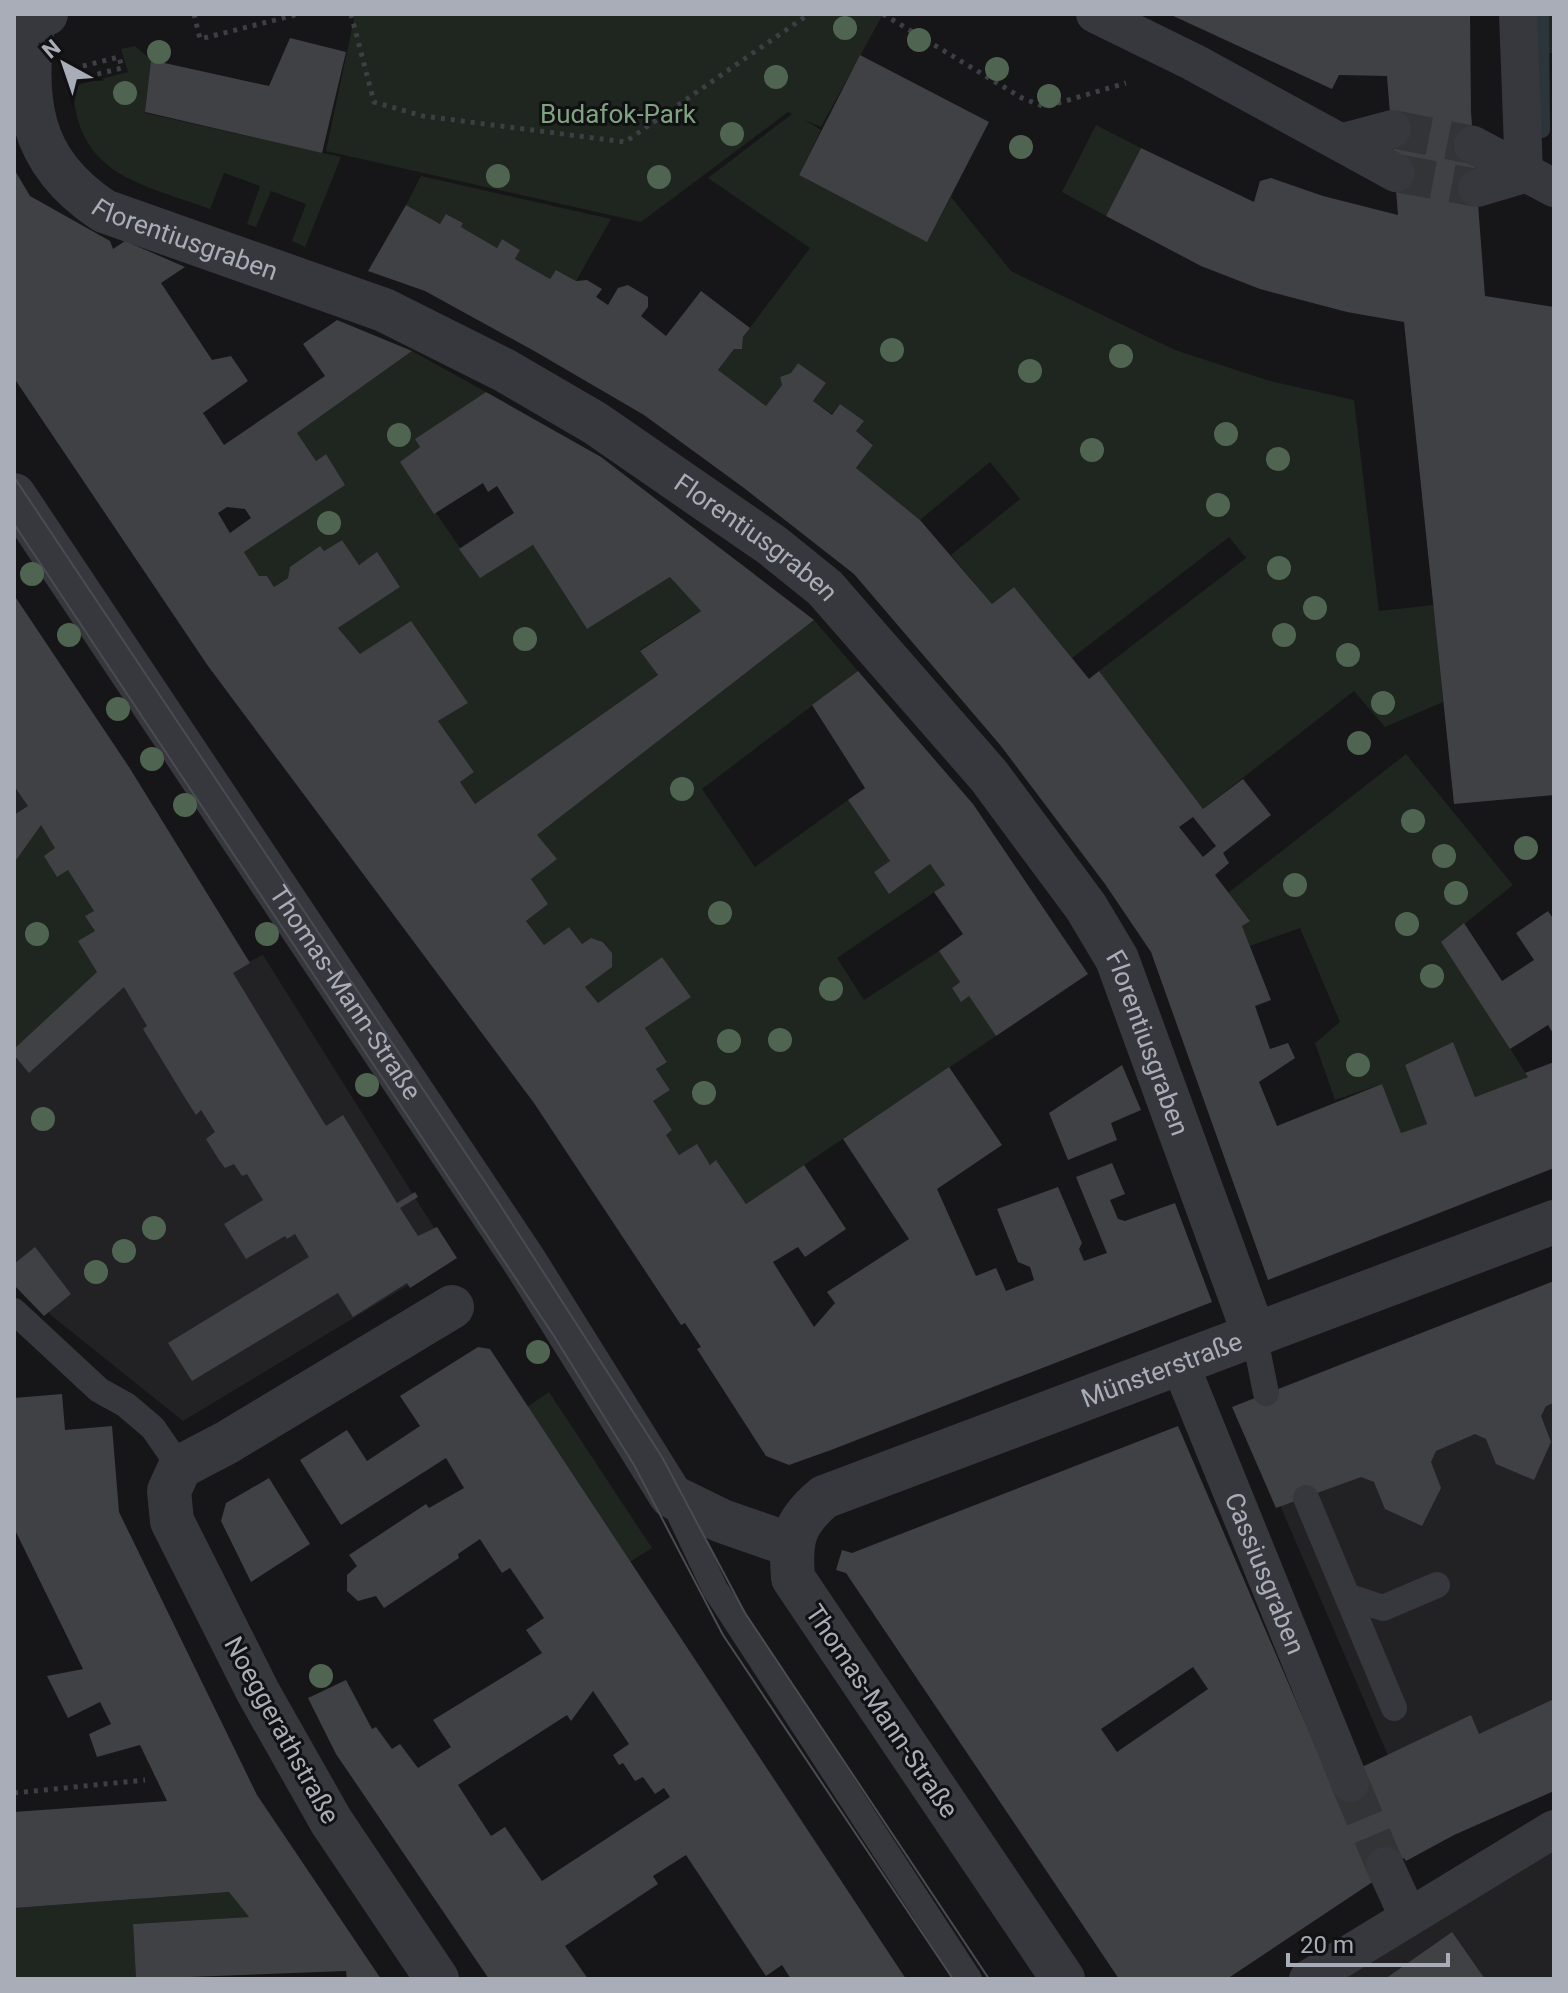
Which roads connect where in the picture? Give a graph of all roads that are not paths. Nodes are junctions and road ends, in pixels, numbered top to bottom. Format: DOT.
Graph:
graph roads {
  1 [pos="34,14"];
  2 [pos="46,14"];
  3 [pos="1095,14"];
  4 [pos="1518,14"];
  5 [pos="14,24"];
  6 [pos="1392,129"];
  7 [pos="1343,142"];
  8 [pos="1473,145"];
  9 [pos="1396,173"];
  10 [pos="1539,181"];
  11 [pos="1477,188"];
  12 [pos="14,495"];
  13 [pos="1554,1222"];
  14 [pos="452,1307"];
  15 [pos="14,1311"];
  16 [pos="1254,1334"];
  17 [pos="1180,1364"];
  18 [pos="1266,1393"];
  19 [pos="180,1467"];
  20 [pos="671,1496"];
  21 [pos="1306,1498"];
  22 [pos="791,1545"];
  23 [pos="1437,1585"];
  24 [pos="1347,1596"];
  25 [pos="1394,1708"];
  26 [pos="1350,1783"];
  27 [pos="1554,1829"];
  28 [pos="1385,1866"];
  29 [pos="1408,1916"];
  30 [pos="437,1979"];
  31 [pos="969,1979"];
  32 [pos="1063,1979"];
  33 [pos="1308,1979"];
  1 -- 16 [label="street, Florentiusgraben"];
  2 -- 5 [label="street, bridge"];
  3 -- 7 [label="street"];
  4 -- 10 [label="street"];
  6 -- 7 [label="street"];
  7 -- 9 [label="street"];
  8 -- 10 [label="street"];
  10 -- 11 [label="street"];
  12 -- 20 [label="street, Thomas-Mann-Straße"];
  13 -- 16 [label="street, Münsterstraße"];
  14 -- 19 [label="street"];
  15 -- 19 [label="lane"];
  16 -- 17 [label="street, Münsterstraße"];
  16 -- 18 [label="lane"];
  17 -- 22 [label="street, Münsterstraße"];
  17 -- 26 [label="street, Cassiusgraben"];
  19 -- 30 [label="street, Noeggerathstraße"];
  20 -- 22 [label="street"];
  20 -- 31 [label="lane, Thomas-Mann-Straße"];
  21 -- 24 [label="lane"];
  22 -- 32 [label="street, Thomas-Mann-Straße"];
  23 -- 24 [label="lane"];
  24 -- 25 [label="lane"];
  27 -- 29 [label="street"];
  28 -- 29 [label="street"];
  29 -- 33 [label="street"];
}
